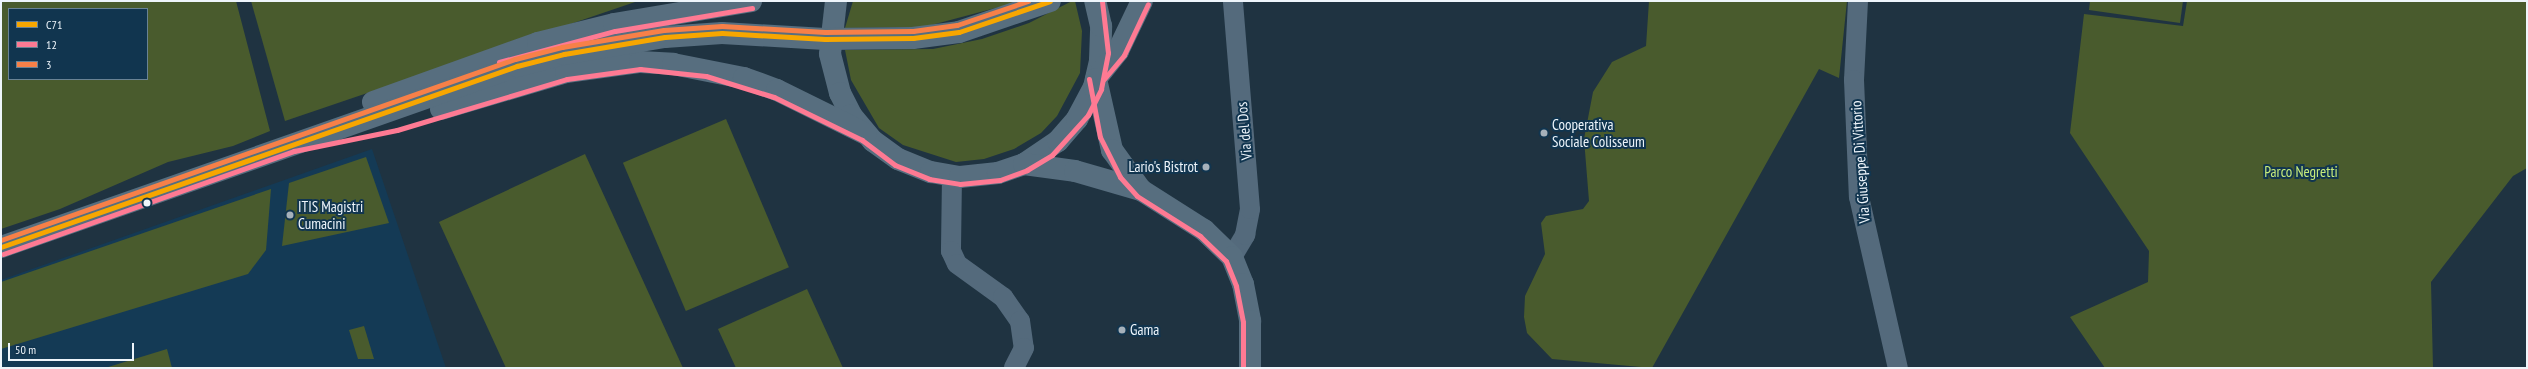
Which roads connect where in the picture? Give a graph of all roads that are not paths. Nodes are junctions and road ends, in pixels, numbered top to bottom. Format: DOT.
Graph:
graph roads {
  1 [pos="751,1"];
  2 [pos="1050,1"];
  3 [pos="1142,1"];
  4 [pos="1233,1"];
  5 [pos="1858,1"];
  6 [pos="1096,4"];
  7 [pos="834,9"];
  8 [pos="1096,78"];
  9 [pos="866,134"];
  10 [pos="292,144"];
  11 [pos="1024,164"];
  12 [pos="952,176"];
  13 [pos="1141,190"];
  14 [pos="1,247"];
  15 [pos="1232,257"];
  16 [pos="1014,368"];
  17 [pos="1250,368"];
  18 [pos="1898,368"];
  1 -- 10 [label="main road"];
  2 -- 10 [label="main road"];
  3 -- 8 [label="main road"];
  4 -- 15 [label="street, Via del Dos"];
  5 -- 18 [label="street, Via Giuseppe Di Vittorio"];
  6 -- 8 [label="main road"];
  7 -- 9 [label="main road"];
  8 -- 11 [label="main road"];
  8 -- 13 [label="main road"];
  9 -- 10 [label="main road"];
  9 -- 12 [label="main road"];
  10 -- 14 [label="main road"];
  11 -- 12 [label="main road"];
  11 -- 13 [label="main road"];
  12 -- 16 [label="street"];
  13 -- 15 [label="main road"];
  15 -- 17 [label="main road"];
}
